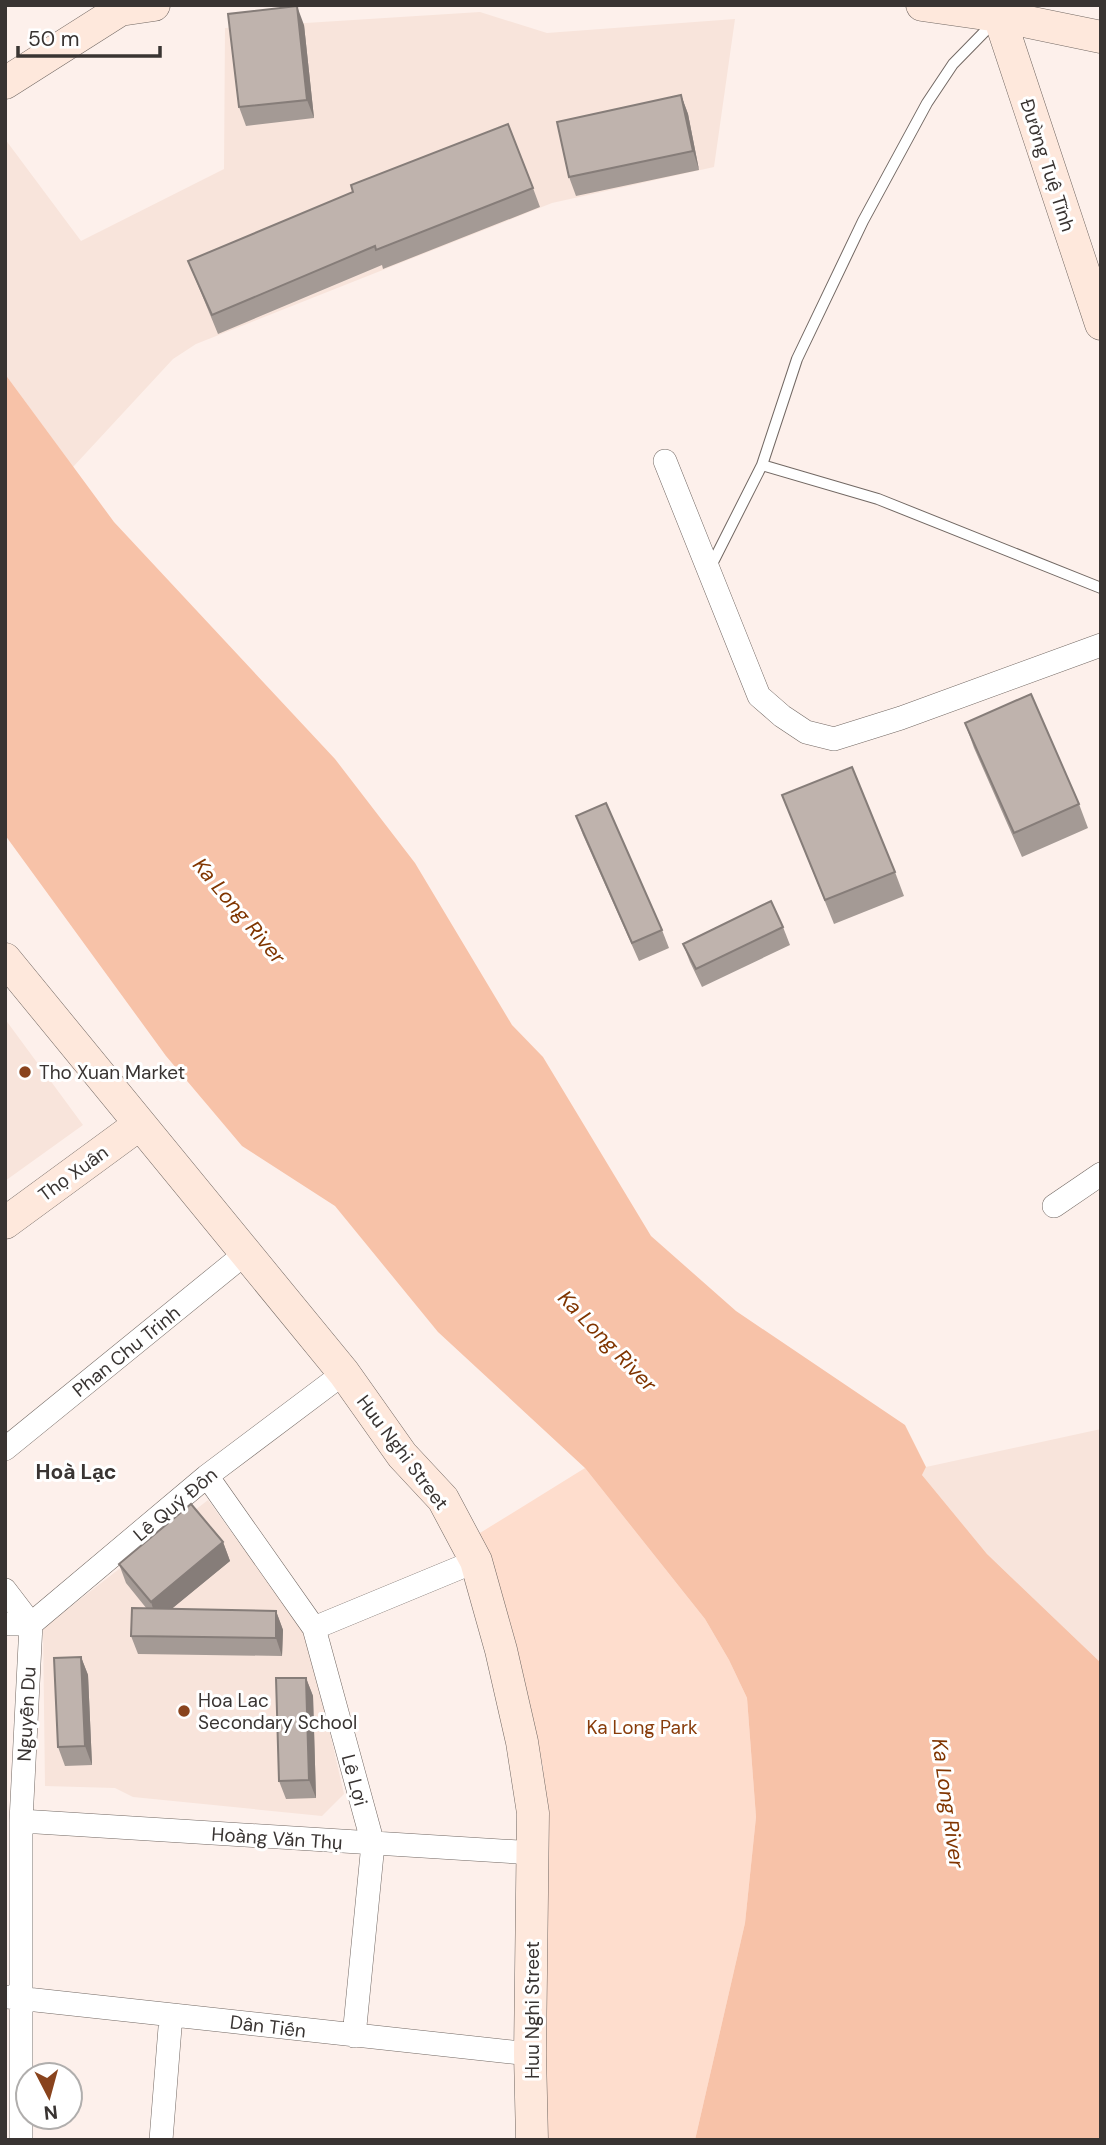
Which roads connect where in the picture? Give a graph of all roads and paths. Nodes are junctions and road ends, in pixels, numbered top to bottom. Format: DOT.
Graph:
graph roads {
  1 [pos="154,5"];
  2 [pos="922,5"];
  3 [pos="999,11"];
  4 [pos="1101,37"];
  5 [pos="5,83"];
  6 [pos="1093,275"];
  7 [pos="1101,324"];
  8 [pos="665,461"];
  9 [pos="762,465"];
  10 [pos="709,571"];
  11 [pos="1101,588"];
  12 [pos="1101,645"];
  13 [pos="5,959"];
  14 [pos="140,1124"];
  15 [pos="1101,1174"];
  16 [pos="1054,1206"];
  17 [pos="5,1223"];
  18 [pos="246,1253"];
  19 [pos="344,1373"];
  20 [pos="5,1449"];
  21 [pos="207,1476"];
  22 [pos="476,1560"];
  23 [pos="5,1590"];
  24 [pos="5,1624"];
  25 [pos="31,1624"];
  26 [pos="314,1628"];
  27 [pos="21,1821"];
  28 [pos="373,1844"];
  29 [pos="534,1853"];
  30 [pos="13,1997"];
  31 [pos="171,2015"];
  32 [pos="354,2036"];
  33 [pos="530,2054"];
  34 [pos="21,2140"];
  35 [pos="161,2140"];
  36 [pos="533,2140"];
  1 -- 5 [label="street"];
  2 -- 3 [label="street"];
  3 -- 4 [label="street"];
  3 -- 6 [label="street, Đường Tuệ Tĩnh"];
  3 -- 9 [label="lane"];
  6 -- 7 [label="street, Đường Tuệ Tĩnh"];
  8 -- 10 [label="street"];
  9 -- 10 [label="lane"];
  9 -- 11 [label="lane"];
  10 -- 12 [label="street"];
  13 -- 14 [label="street, Huu Nghi Street"];
  14 -- 17 [label="street, Thọ Xuân"];
  14 -- 18 [label="street, Huu Nghi Street"];
  15 -- 16 [label="street"];
  18 -- 19 [label="street, Huu Nghi Street"];
  18 -- 20 [label="street, Phan Chu Trinh"];
  19 -- 21 [label="street, Lê Quý Đôn"];
  19 -- 22 [label="street, Huu Nghi Street"];
  21 -- 25 [label="street, Lê Quý Đôn"];
  21 -- 26 [label="street, Lê Lợi"];
  22 -- 26 [label="street"];
  22 -- 29 [label="street, Huu Nghi Street"];
  23 -- 25 [label="street"];
  24 -- 25 [label="street"];
  25 -- 27 [label="street, Nguyễn Du"];
  26 -- 28 [label="street, Lê Lợi"];
  27 -- 28 [label="street, Hoàng Văn Thụ"];
  27 -- 30 [label="street, Nguyễn Du"];
  28 -- 29 [label="street, Hoàng Văn Thụ"];
  28 -- 32 [label="street, Lê Lợi"];
  29 -- 33 [label="street, Huu Nghi Street"];
  30 -- 31 [label="street, Dân Tiến"];
  30 -- 34 [label="street, Nguyễn Du"];
  31 -- 32 [label="street, Dân Tiến"];
  31 -- 35 [label="street"];
  32 -- 33 [label="street, Dân Tiến"];
  33 -- 36 [label="street, Huu Nghi Street"];
}
